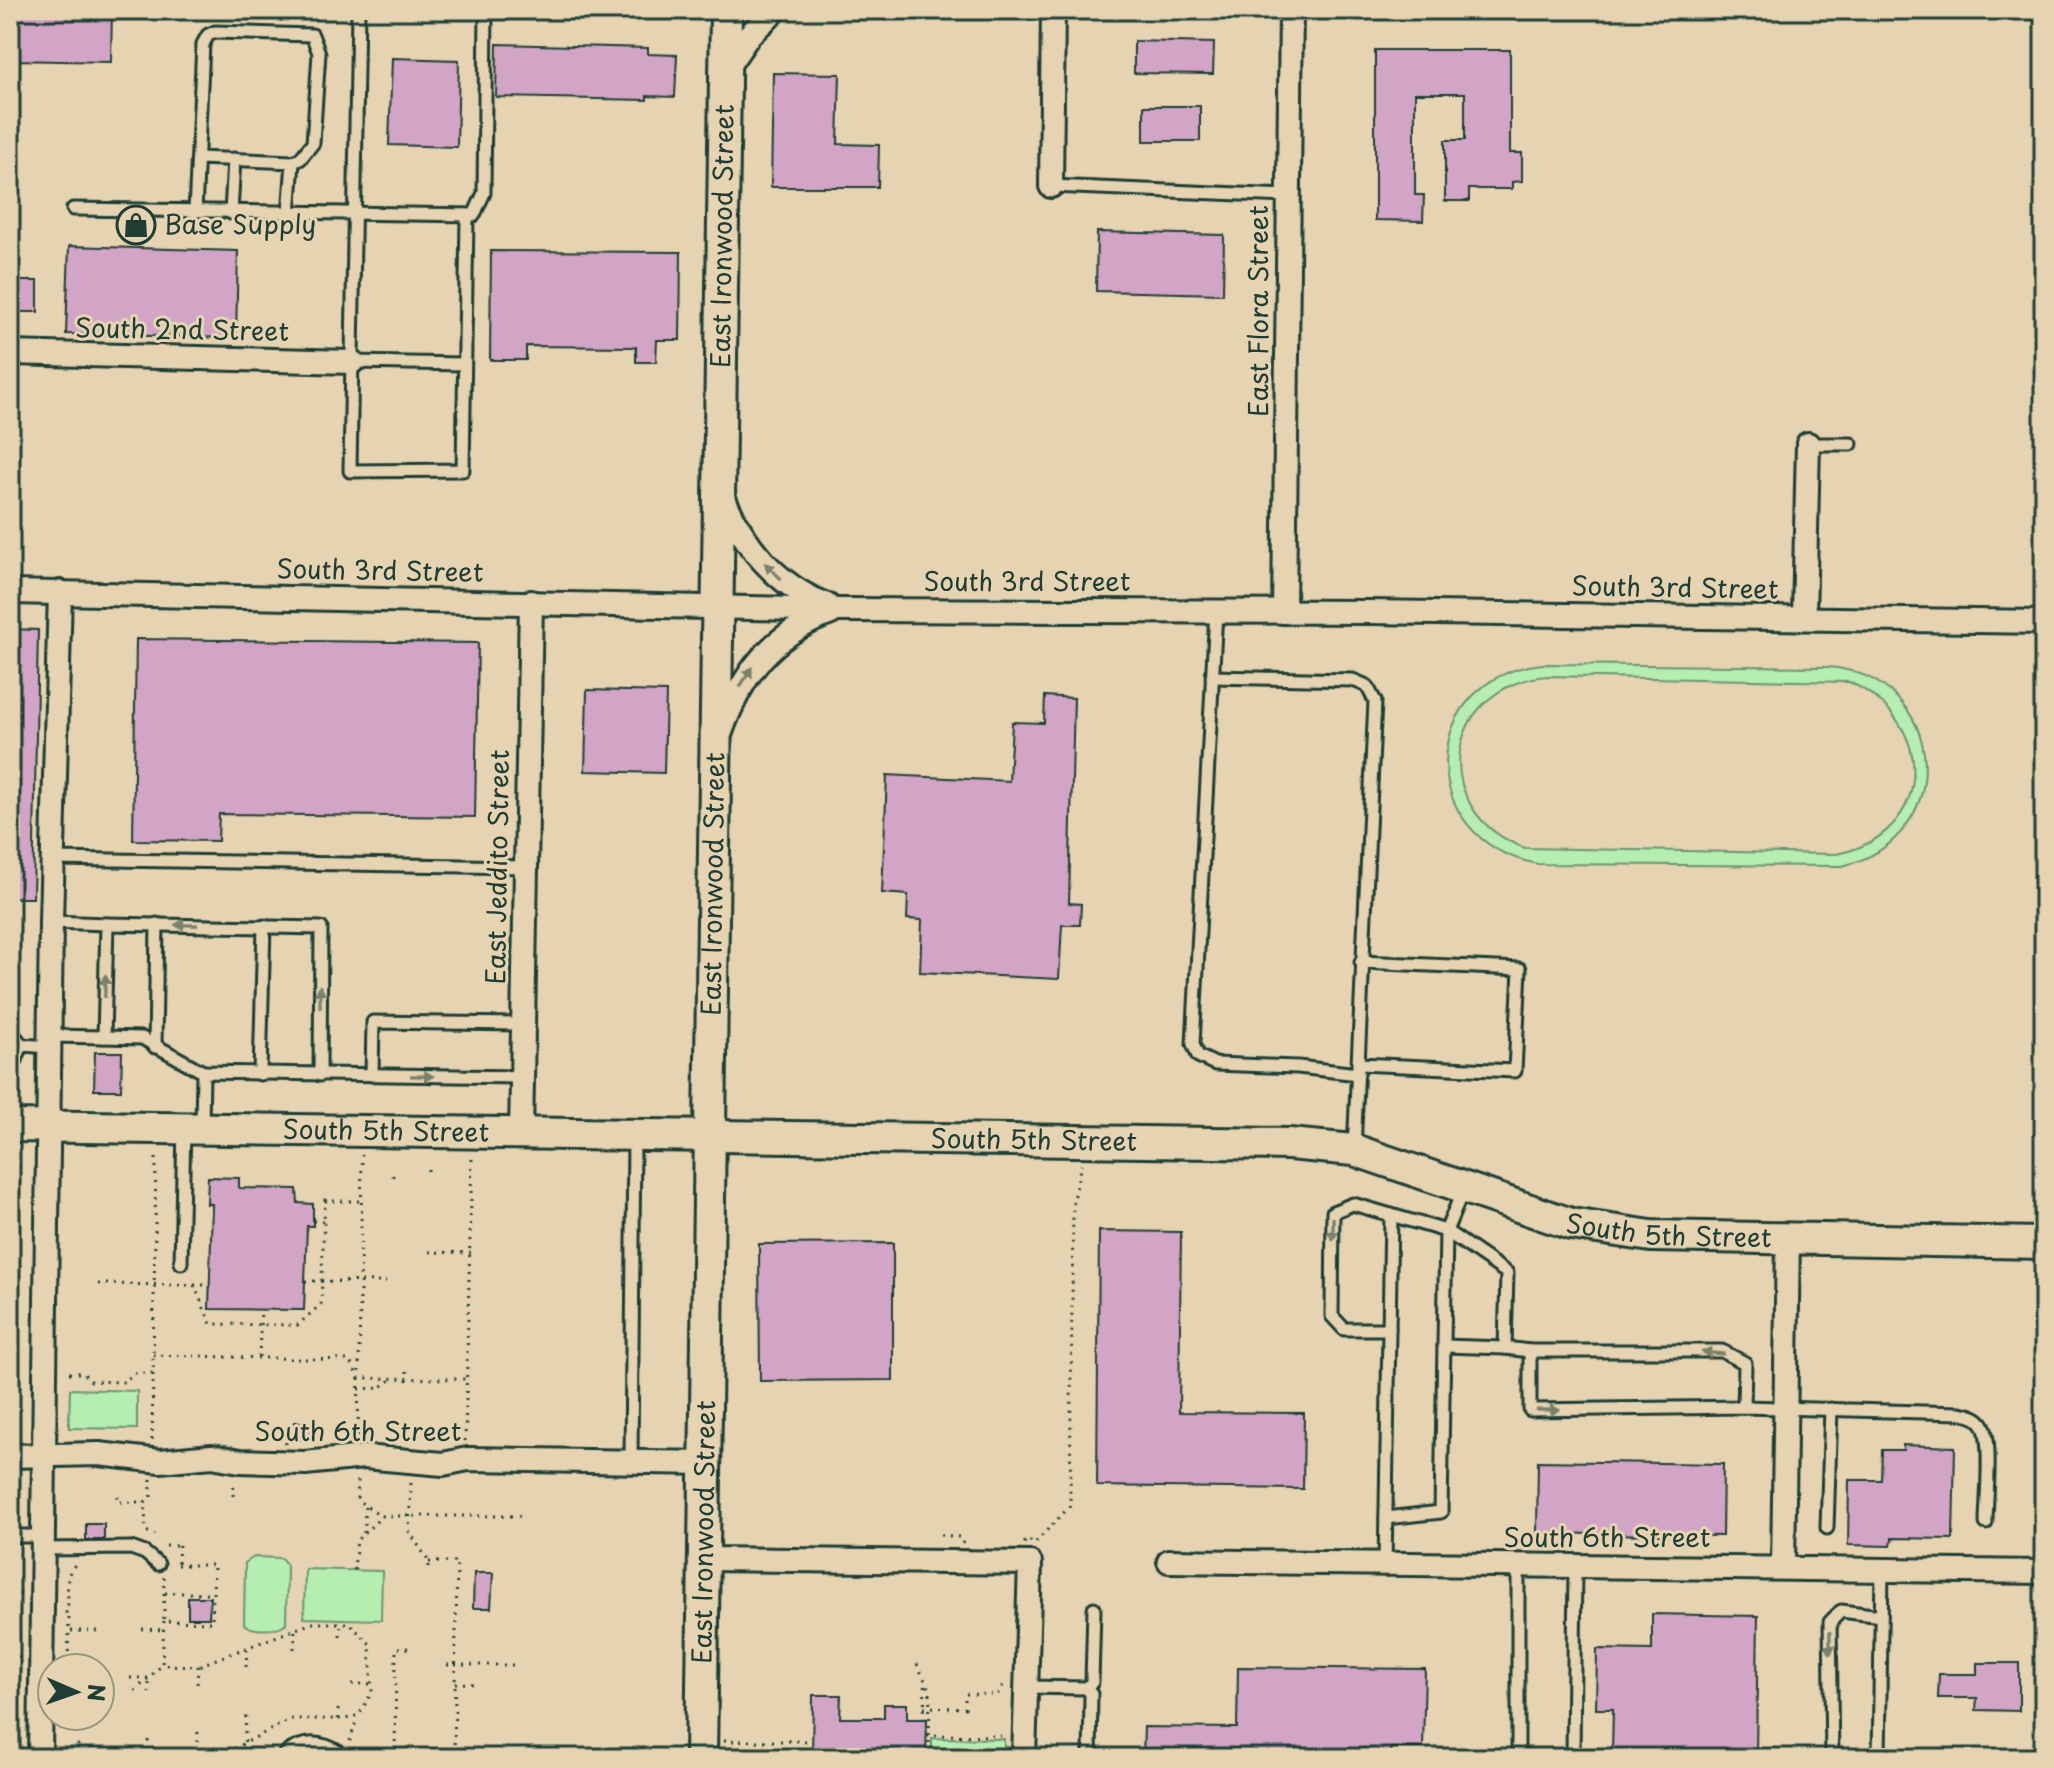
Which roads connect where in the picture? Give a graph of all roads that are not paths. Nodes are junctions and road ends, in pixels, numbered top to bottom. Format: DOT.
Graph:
graph roads {
  1 [pos="358,10"];
  2 [pos="486,10"];
  3 [pos="726,10"];
  4 [pos="776,10"];
  5 [pos="1053,10"];
  6 [pos="1291,10"];
  7 [pos="725,70"];
  8 [pos="198,158"];
  9 [pos="234,159"];
  10 [pos="293,162"];
  11 [pos="1051,186"];
  12 [pos="1288,196"];
  13 [pos="73,209"];
  14 [pos="195,212"];
  15 [pos="231,213"];
  16 [pos="289,214"];
  17 [pos="355,216"];
  18 [pos="467,217"];
  19 [pos="10,353"];
  20 [pos="352,362"];
  21 [pos="464,364"];
  22 [pos="1808,444"];
  23 [pos="1851,444"];
  24 [pos="719,486"];
  25 [pos="10,592"];
  26 [pos="60,592"];
  27 [pos="531,602"];
  28 [pos="717,606"];
  29 [pos="840,610"];
  30 [pos="1216,611"];
  31 [pos="1284,612"];
  32 [pos="1804,617"];
  33 [pos="2044,622"];
  34 [pos="1212,677"];
  35 [pos="715,748"];
  36 [pos="53,859"];
  37 [pos="526,867"];
  38 [pos="51,922"];
  39 [pos="107,924"];
  40 [pos="157,924"];
  41 [pos="264,926"];
  42 [pos="1361,962"];
  43 [pos="523,1024"];
  44 [pos="10,1030"];
  45 [pos="104,1037"];
  46 [pos="50,1041"];
  47 [pos="22,1045"];
  48 [pos="155,1047"];
  49 [pos="1358,1069"];
  50 [pos="203,1072"];
  51 [pos="260,1074"];
  52 [pos="10,1075"];
  53 [pos="320,1075"];
  54 [pos="372,1075"];
  55 [pos="523,1077"];
  56 [pos="10,1126"];
  57 [pos="48,1127"];
  58 [pos="193,1128"];
  59 [pos="521,1134"];
  60 [pos="634,1135"];
  61 [pos="709,1135"];
  62 [pos="1354,1150"];
  63 [pos="1464,1189"];
  64 [pos="1391,1215"];
  65 [pos="1446,1231"];
  66 [pos="1788,1238"];
  67 [pos="2044,1243"];
  68 [pos="181,1263"];
  69 [pos="1389,1329"];
  70 [pos="1444,1346"];
  71 [pos="1505,1348"];
  72 [pos="1530,1351"];
  73 [pos="1744,1407"];
  74 [pos="1786,1409"];
  75 [pos="1831,1409"];
  76 [pos="10,1456"];
  77 [pos="45,1456"];
  78 [pos="631,1461"];
  79 [pos="707,1463"];
  80 [pos="1386,1518"];
  81 [pos="1986,1523"];
  82 [pos="1827,1528"];
  83 [pos="10,1536"];
  84 [pos="43,1542"];
  85 [pos="705,1559"];
  86 [pos="1169,1561"];
  87 [pos="158,1564"];
  88 [pos="1385,1565"];
  89 [pos="1518,1565"];
  90 [pos="1575,1565"];
  91 [pos="1783,1566"];
  92 [pos="1882,1569"];
  93 [pos="2044,1572"];
  94 [pos="1094,1608"];
  95 [pos="1881,1616"];
  96 [pos="1017,1682"];
  97 [pos="1087,1688"];
  98 [pos="1025,1747"];
  99 [pos="712,1749"];
  100 [pos="343,1751"];
  101 [pos="40,1758"];
  102 [pos="289,1758"];
  103 [pos="1090,1758"];
  104 [pos="1518,1758"];
  105 [pos="1573,1758"];
  106 [pos="1832,1758"];
  107 [pos="1879,1758"];
  1 -- 17 [label="lane"];
  2 -- 18 [label="lane"];
  3 -- 7 [label="street, East Ironwood Street"];
  4 -- 7 [label="street"];
  5 -- 11 [label="street"];
  6 -- 12 [label="street, East Flora Street"];
  7 -- 24 [label="street, East Ironwood Street"];
  8 -- 9 [label="lane"];
  8 -- 10 [label="lane"];
  8 -- 14 [label="lane"];
  9 -- 10 [label="lane"];
  9 -- 15 [label="lane"];
  10 -- 16 [label="lane"];
  11 -- 12 [label="lane"];
  12 -- 31 [label="street, East Flora Street"];
  13 -- 14 [label="lane"];
  14 -- 15 [label="lane"];
  15 -- 16 [label="lane"];
  16 -- 17 [label="lane"];
  17 -- 18 [label="lane"];
  17 -- 20 [label="lane"];
  18 -- 21 [label="lane"];
  19 -- 20 [label="street, South 2nd Street"];
  20 -- 21 [label="lane"];
  20 -- 21 [label="lane"];
  22 -- 23 [label="lane"];
  22 -- 32 [label="street"];
  24 -- 28 [label="street, East Ironwood Street"];
  29 -- 24 [label="street, one-way"];
  25 -- 26 [label="street, South 3rd Street"];
  26 -- 27 [label="street, South 3rd Street"];
  26 -- 36 [label="street"];
  27 -- 28 [label="street, South 3rd Street"];
  27 -- 37 [label="street, East Jeddito Street"];
  28 -- 29 [label="street, South 3rd Street"];
  28 -- 35 [label="street, East Ironwood Street"];
  29 -- 30 [label="street, South 3rd Street"];
  35 -- 29 [label="street, one-way"];
  30 -- 31 [label="street, South 3rd Street"];
  30 -- 34 [label="lane"];
  31 -- 32 [label="street, South 3rd Street"];
  32 -- 33 [label="street, South 3rd Street"];
  34 -- 42 [label="lane"];
  34 -- 49 [label="lane"];
  35 -- 61 [label="street, East Ironwood Street"];
  36 -- 37 [label="lane"];
  36 -- 38 [label="street"];
  37 -- 43 [label="street, East Jeddito Street"];
  38 -- 39 [label="lane"];
  38 -- 46 [label="street"];
  39 -- 40 [label="lane"];
  45 -- 39 [label="lane, one-way"];
  41 -- 40 [label="lane, one-way"];
  40 -- 48 [label="lane"];
  41 -- 51 [label="lane"];
  53 -- 41 [label="lane, one-way"];
  42 -- 49 [label="lane"];
  42 -- 49 [label="lane"];
  43 -- 54 [label="lane"];
  43 -- 55 [label="street, East Jeddito Street"];
  44 -- 47 [label="lane"];
  45 -- 46 [label="lane"];
  45 -- 48 [label="lane"];
  46 -- 47 [label="lane"];
  46 -- 57 [label="street"];
  47 -- 52 [label="lane"];
  48 -- 50 [label="lane"];
  49 -- 62 [label="lane"];
  50 -- 51 [label="lane"];
  50 -- 58 [label="lane"];
  51 -- 53 [label="lane"];
  53 -- 54 [label="lane"];
  54 -- 55 [label="lane, one-way"];
  55 -- 59 [label="street, East Jeddito Street"];
  56 -- 57 [label="street, South 5th Street"];
  57 -- 58 [label="street, South 5th Street"];
  57 -- 77 [label="street"];
  58 -- 59 [label="street, South 5th Street"];
  58 -- 68 [label="lane"];
  59 -- 60 [label="street, South 5th Street"];
  60 -- 61 [label="street, South 5th Street"];
  60 -- 78 [label="lane"];
  61 -- 62 [label="street, South 5th Street"];
  61 -- 79 [label="street, East Ironwood Street"];
  62 -- 63 [label="street, South 5th Street"];
  63 -- 65 [label="lane"];
  63 -- 66 [label="street, South 5th Street"];
  64 -- 65 [label="lane"];
  64 -- 69 [label="lane"];
  64 -- 69 [label="lane, one-way"];
  65 -- 70 [label="lane"];
  65 -- 71 [label="lane"];
  66 -- 67 [label="street, South 5th Street"];
  66 -- 74 [label="street"];
  69 -- 80 [label="lane"];
  70 -- 71 [label="lane"];
  70 -- 80 [label="lane"];
  71 -- 72 [label="lane"];
  73 -- 72 [label="lane, one-way"];
  72 -- 73 [label="lane, one-way"];
  73 -- 74 [label="lane"];
  74 -- 75 [label="lane"];
  74 -- 91 [label="street"];
  75 -- 81 [label="lane"];
  75 -- 82 [label="lane"];
  76 -- 77 [label="street, South 6th Street"];
  77 -- 78 [label="street, South 6th Street"];
  77 -- 84 [label="street"];
  78 -- 79 [label="street, South 6th Street"];
  79 -- 85 [label="street, East Ironwood Street"];
  80 -- 88 [label="lane"];
  83 -- 84 [label="lane"];
  84 -- 87 [label="lane"];
  84 -- 101 [label="street"];
  85 -- 96 [label="street"];
  85 -- 99 [label="street, East Ironwood Street"];
  86 -- 88 [label="street, South 6th Street"];
  88 -- 89 [label="street, South 6th Street"];
  89 -- 90 [label="street, South 6th Street"];
  89 -- 104 [label="lane"];
  90 -- 91 [label="street, South 6th Street"];
  90 -- 105 [label="lane"];
  91 -- 92 [label="street, South 6th Street"];
  92 -- 93 [label="street, South 6th Street"];
  92 -- 95 [label="lane"];
  94 -- 97 [label="lane"];
  95 -- 106 [label="lane, one-way"];
  95 -- 107 [label="lane"];
  96 -- 97 [label="lane"];
  96 -- 98 [label="street"];
  97 -- 103 [label="lane"];
  100 -- 102 [label="street"];
}
